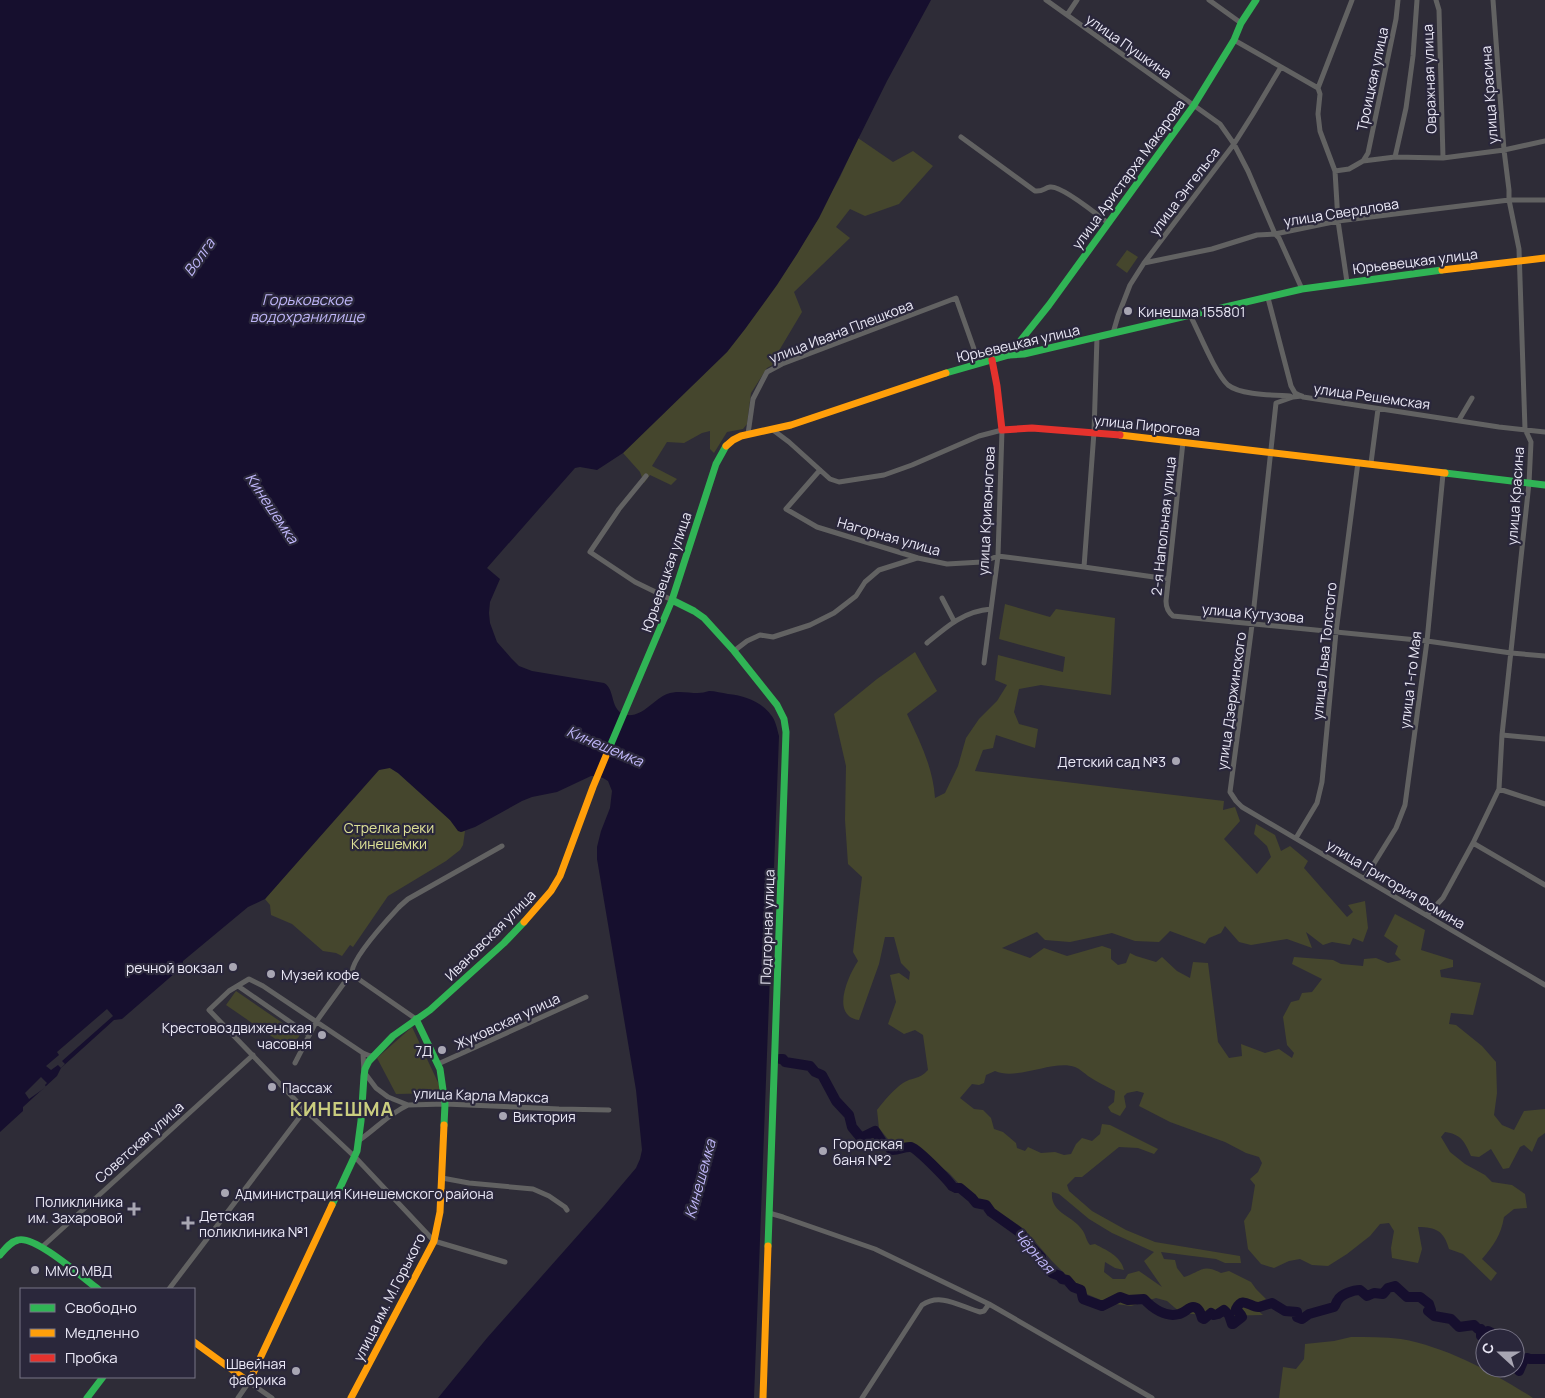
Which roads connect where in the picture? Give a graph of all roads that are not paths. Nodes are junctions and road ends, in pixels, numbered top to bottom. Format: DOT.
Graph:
graph roads {
  1 [pos="1046,0"];
  2 [pos="1077,0"];
  3 [pos="1209,0"];
  4 [pos="1256,0"];
  5 [pos="1352,0"];
  6 [pos="1398,0"];
  7 [pos="1417,0"];
  8 [pos="1436,0"];
  9 [pos="1493,0"];
  10 [pos="1067,15"];
  11 [pos="1241,23"];
  12 [pos="1234,40"];
  13 [pos="1281,67"];
  14 [pos="1318,88"];
  15 [pos="1194,105"];
  16 [pos="961,138"];
  17 [pos="1545,141"];
  18 [pos="1234,144"];
  19 [pos="1504,150"];
  20 [pos="1395,158"];
  21 [pos="1443,158"];
  22 [pos="1364,161"];
  23 [pos="1335,171"];
  24 [pos="1509,200"];
  25 [pos="1545,200"];
  26 [pos="1338,221"];
  27 [pos="1108,223"];
  28 [pos="1275,234"];
  29 [pos="1545,258"];
  30 [pos="1518,261"];
  31 [pos="1144,263"];
  32 [pos="1347,282"];
  33 [pos="1302,289"];
  34 [pos="1268,298"];
  35 [pos="1190,316"];
  36 [pos="1113,333"];
  37 [pos="1097,337"];
  38 [pos="1009,355"];
  39 [pos="992,360"];
  40 [pos="979,363"];
  41 [pos="1293,396"];
  42 [pos="1302,396"];
  43 [pos="1472,398"];
  44 [pos="1378,409"];
  45 [pos="1459,420"];
  46 [pos="1525,429"];
  47 [pos="773,430"];
  48 [pos="1002,430"];
  49 [pos="1094,432"];
  50 [pos="1545,432"];
  51 [pos="748,434"];
  52 [pos="1183,442"];
  53 [pos="1271,452"];
  54 [pos="1358,462"];
  55 [pos="1371,463"];
  56 [pos="820,470"];
  57 [pos="1443,474"];
  58 [pos="646,476"];
  59 [pos="1529,483"];
  60 [pos="1545,485"];
  61 [pos="998,556"];
  62 [pos="918,558"];
  63 [pos="1084,566"];
  64 [pos="1168,579"];
  65 [pos="942,598"];
  66 [pos="672,600"];
  67 [pos="991,609"];
  68 [pos="1169,612"];
  69 [pos="954,621"];
  70 [pos="1252,625"];
  71 [pos="1336,632"];
  72 [pos="1427,641"];
  73 [pos="927,643"];
  74 [pos="734,651"];
  75 [pos="1511,653"];
  76 [pos="1545,656"];
  77 [pos="984,663"];
  78 [pos="1502,734"];
  79 [pos="1545,739"];
  80 [pos="593,787"];
  81 [pos="1499,789"];
  82 [pos="1236,802"];
  83 [pos="1545,804"];
  84 [pos="1296,838"];
  85 [pos="1473,843"];
  86 [pos="502,846"];
  87 [pos="1365,878"];
  88 [pos="1545,885"];
  89 [pos="1427,915"];
  90 [pos="352,972"];
  91 [pos="1545,985"];
  92 [pos="238,986"];
  93 [pos="586,997"];
  94 [pos="416,1019"];
  95 [pos="316,1022"];
  96 [pos="310,1035"];
  97 [pos="363,1054"];
  98 [pos="376,1054"];
  99 [pos="253,1055"];
  100 [pos="295,1063"];
  101 [pos="438,1064"];
  102 [pos="364,1072"];
  103 [pos="445,1104"];
  104 [pos="408,1105"];
  105 [pos="305,1110"];
  106 [pos="609,1110"];
  107 [pos="358,1141"];
  108 [pos="355,1157"];
  109 [pos="442,1178"];
  110 [pos="567,1210"];
  111 [pos="769,1214"];
  112 [pos="434,1241"];
  113 [pos="42,1247"];
  114 [pos="0,1254"];
  115 [pos="505,1262"];
  116 [pos="97,1288"];
  117 [pos="170,1288"];
  118 [pos="989,1304"];
  119 [pos="195,1343"];
  120 [pos="102,1378"];
  121 [pos="249,1382"];
  122 [pos="87,1398"];
  123 [pos="238,1398"];
  124 [pos="272,1398"];
  125 [pos="351,1398"];
  126 [pos="763,1398"];
  127 [pos="862,1398"];
  128 [pos="1152,1398"];
  1 -- 10 [label="street, улица Пушкина"];
  2 -- 10 [label="street"];
  3 -- 11 [label="street"];
  4 -- 11 [label="street, улица Аристарха Макарова"];
  5 -- 14 [label="street"];
  6 -- 22 [label="street, Троицкая улица"];
  7 -- 20 [label="street"];
  8 -- 21 [label="street, Овражная улица"];
  9 -- 19 [label="street, улица Красина"];
  10 -- 15 [label="street, улица Пушкина"];
  11 -- 12 [label="street, улица Аристарха Макарова"];
  12 -- 13 [label="street"];
  12 -- 15 [label="street, улица Аристарха Макарова"];
  13 -- 14 [label="street"];
  13 -- 18 [label="street, улица Энгельса"];
  14 -- 23 [label="street"];
  15 -- 18 [label="street, улица Пушкина"];
  15 -- 27 [label="street, улица Аристарха Макарова"];
  16 -- 27 [label="street"];
  17 -- 19 [label="street"];
  18 -- 28 [label="street, улица Пушкина"];
  18 -- 31 [label="street, улица Энгельса"];
  19 -- 21 [label="street"];
  19 -- 24 [label="street, улица Красина"];
  20 -- 21 [label="street"];
  20 -- 22 [label="street"];
  22 -- 23 [label="street"];
  23 -- 26 [label="street"];
  24 -- 25 [label="street, улица Свердлова"];
  24 -- 26 [label="street, улица Свердлова"];
  24 -- 30 [label="street, улица Красина"];
  26 -- 28 [label="street, улица Свердлова"];
  26 -- 32 [label="street"];
  27 -- 38 [label="street, улица Аристарха Макарова"];
  28 -- 31 [label="street, улица Свердлова"];
  28 -- 33 [label="street, улица Пушкина"];
  29 -- 30 [label="street, Юрьевецкая улица"];
  30 -- 32 [label="street, Юрьевецкая улица"];
  30 -- 46 [label="street, улица Красина"];
  31 -- 36 [label="street, улица Энгельса"];
  32 -- 33 [label="street, Юрьевецкая улица"];
  33 -- 34 [label="street, Юрьевецкая улица"];
  34 -- 35 [label="street, Юрьевецкая улица"];
  34 -- 42 [label="street, улица Решемская"];
  35 -- 36 [label="street, Юрьевецкая улица"];
  35 -- 41 [label="street"];
  36 -- 37 [label="street, Юрьевецкая улица"];
  37 -- 38 [label="street, Юрьевецкая улица"];
  37 -- 49 [label="street"];
  38 -- 39 [label="street, Юрьевецкая улица"];
  39 -- 40 [label="street, Юрьевецкая улица"];
  39 -- 48 [label="street, улица Кривоногова"];
  40 -- 47 [label="street, Юрьевецкая улица"];
  40 -- 51 [label="street, улица Ивана Плешкова"];
  41 -- 42 [label="street"];
  41 -- 53 [label="street, улица Дзержинского"];
  42 -- 44 [label="street, улица Решемская"];
  43 -- 45 [label="street"];
  44 -- 45 [label="street, улица Решемская"];
  44 -- 55 [label="street"];
  45 -- 46 [label="street, улица Решемская"];
  46 -- 50 [label="street, улица Решемская"];
  46 -- 59 [label="street, улица Красина"];
  47 -- 51 [label="street, Юрьевецкая улица"];
  47 -- 56 [label="street, улица Пирогова"];
  48 -- 49 [label="street, улица Пирогова"];
  48 -- 56 [label="street, улица Пирогова"];
  48 -- 61 [label="street, улица Кривоногова"];
  49 -- 52 [label="street, улица Пирогова"];
  49 -- 63 [label="street"];
  51 -- 66 [label="street, Юрьевецкая улица"];
  52 -- 53 [label="street, улица Пирогова"];
  52 -- 64 [label="street, 2-я Напольная улица"];
  53 -- 54 [label="street, улица Пирогова"];
  53 -- 70 [label="street, улица Дзержинского"];
  54 -- 55 [label="street, улица Пирогова"];
  54 -- 71 [label="street, улица Льва Толстого"];
  55 -- 57 [label="street, улица Пирогова"];
  56 -- 62 [label="street, Нагорная улица"];
  57 -- 59 [label="street, улица Пирогова"];
  57 -- 72 [label="street, улица 1-го Мая"];
  58 -- 66 [label="street, Подгорная улица"];
  59 -- 60 [label="street, улица Пирогова"];
  59 -- 75 [label="street, улица Красина"];
  61 -- 62 [label="street, Нагорная улица"];
  61 -- 63 [label="street, Нагорная улица"];
  61 -- 67 [label="street, улица Кривоногова"];
  62 -- 74 [label="street"];
  63 -- 64 [label="street, Нагорная улица"];
  64 -- 68 [label="street, 2-я Напольная улица"];
  65 -- 69 [label="street"];
  66 -- 74 [label="street, Подгорная улица"];
  66 -- 80 [label="street, Юрьевецкая улица"];
  67 -- 69 [label="street"];
  67 -- 77 [label="street, улица Кривоногова"];
  68 -- 70 [label="street, улица Кутузова"];
  69 -- 73 [label="street"];
  70 -- 71 [label="street, улица Кутузова"];
  70 -- 82 [label="street, улица Дзержинского"];
  71 -- 72 [label="street, улица Кутузова"];
  71 -- 84 [label="street, улица Льва Толстого"];
  72 -- 75 [label="street, улица Кутузова"];
  72 -- 87 [label="street, улица 1-го Мая"];
  74 -- 111 [label="street, Подгорная улица"];
  75 -- 76 [label="street, улица Кутузова"];
  75 -- 78 [label="street, улица Красина"];
  78 -- 79 [label="street"];
  78 -- 81 [label="street, улица Красина"];
  80 -- 94 [label="street, Ивановская улица"];
  81 -- 83 [label="street"];
  81 -- 85 [label="street, улица Красина"];
  82 -- 84 [label="street, улица Григория Фомина"];
  84 -- 87 [label="street, улица Григория Фомина"];
  85 -- 88 [label="street"];
  85 -- 89 [label="street, улица Красина"];
  86 -- 90 [label="street"];
  87 -- 89 [label="street, улица Григория Фомина"];
  89 -- 91 [label="street, улица Григория Фомина"];
  90 -- 94 [label="street, улица им. М.Горького"];
  90 -- 95 [label="street"];
  92 -- 95 [label="street"];
  92 -- 96 [label="street"];
  92 -- 99 [label="street"];
  93 -- 101 [label="street, Жуковская улица"];
  94 -- 98 [label="street, Ивановская улица"];
  94 -- 101 [label="street, улица им. М.Горького"];
  95 -- 96 [label="street"];
  95 -- 97 [label="street"];
  96 -- 100 [label="street"];
  97 -- 98 [label="street"];
  97 -- 102 [label="street"];
  98 -- 102 [label="street, Ивановская улица"];
  99 -- 105 [label="street"];
  99 -- 113 [label="street, Советская улица"];
  101 -- 103 [label="street, улица им. М.Горького"];
  102 -- 104 [label="street, улица Карла Маркса"];
  102 -- 107 [label="street"];
  103 -- 104 [label="street, улица Карла Маркса"];
  103 -- 106 [label="street, улица Карла Маркса"];
  103 -- 109 [label="street, улица им. М.Горького"];
  104 -- 107 [label="street"];
  105 -- 108 [label="street"];
  105 -- 117 [label="street"];
  107 -- 108 [label="street"];
  108 -- 112 [label="street"];
  108 -- 121 [label="street"];
  109 -- 110 [label="street"];
  109 -- 112 [label="street, улица им. М.Горького"];
  111 -- 118 [label="street"];
  111 -- 126 [label="street, Подгорная улица"];
  112 -- 115 [label="street"];
  112 -- 125 [label="street, улица им. М.Горького"];
  113 -- 114 [label="street"];
  113 -- 116 [label="street"];
  118 -- 127 [label="street"];
  118 -- 128 [label="street"];
  119 -- 121 [label="street"];
  120 -- 122 [label="street"];
  121 -- 123 [label="street"];
  121 -- 124 [label="street"];
}
